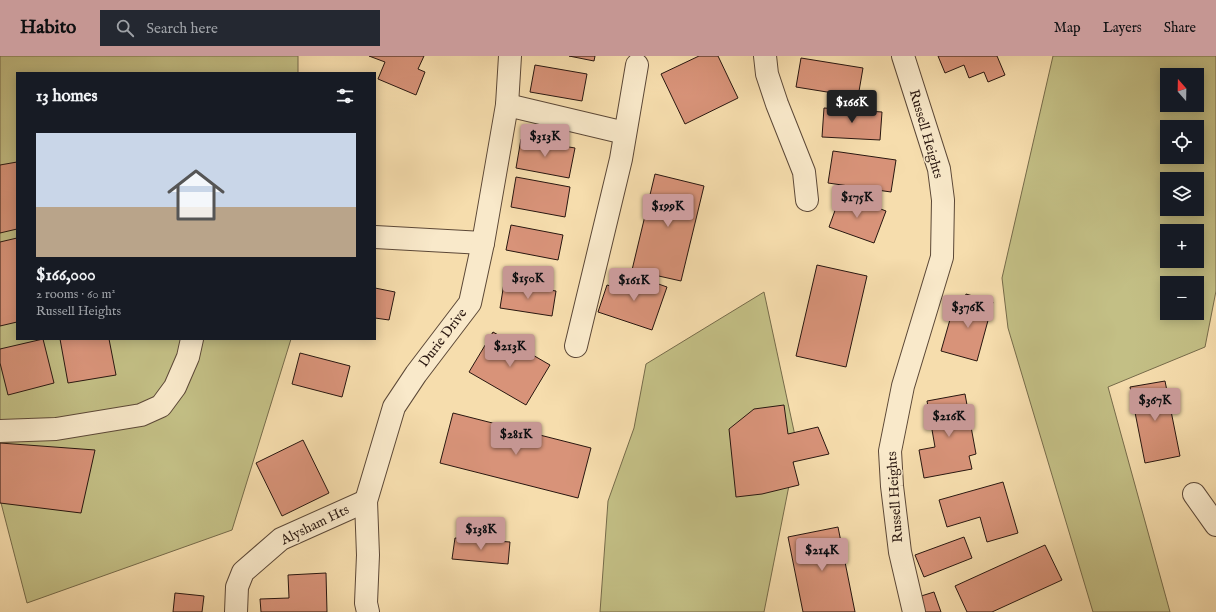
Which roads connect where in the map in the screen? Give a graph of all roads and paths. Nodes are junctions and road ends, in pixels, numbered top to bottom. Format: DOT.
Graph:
graph roads {
  1 [pos="510,56"];
  2 [pos="765,56"];
  3 [pos="903,56"];
  4 [pos="637,65"];
  5 [pos="507,105"];
  6 [pos="625,133"];
  7 [pos="807,200"];
  8 [pos="376,237"];
  9 [pos="483,243"];
  10 [pos="192,340"];
  11 [pos="576,346"];
  12 [pos="0,431"];
  13 [pos="1194,494"];
  14 [pos="366,501"];
  15 [pos="1216,525"];
  16 [pos="236,612"];
  17 [pos="368,612"];
  18 [pos="914,612"];
  1 -- 5 [label="street, Durie Drive"];
  2 -- 7 [label="street"];
  3 -- 18 [label="street, Russell Heights"];
  4 -- 6 [label="street"];
  5 -- 6 [label="street"];
  5 -- 9 [label="street, Durie Drive"];
  6 -- 11 [label="street"];
  8 -- 9 [label="street"];
  9 -- 14 [label="street, Durie Drive"];
  10 -- 12 [label="street"];
  13 -- 15 [label="street"];
  14 -- 16 [label="street, Alysham Hts"];
  14 -- 17 [label="street, Durie Drive"];
}
